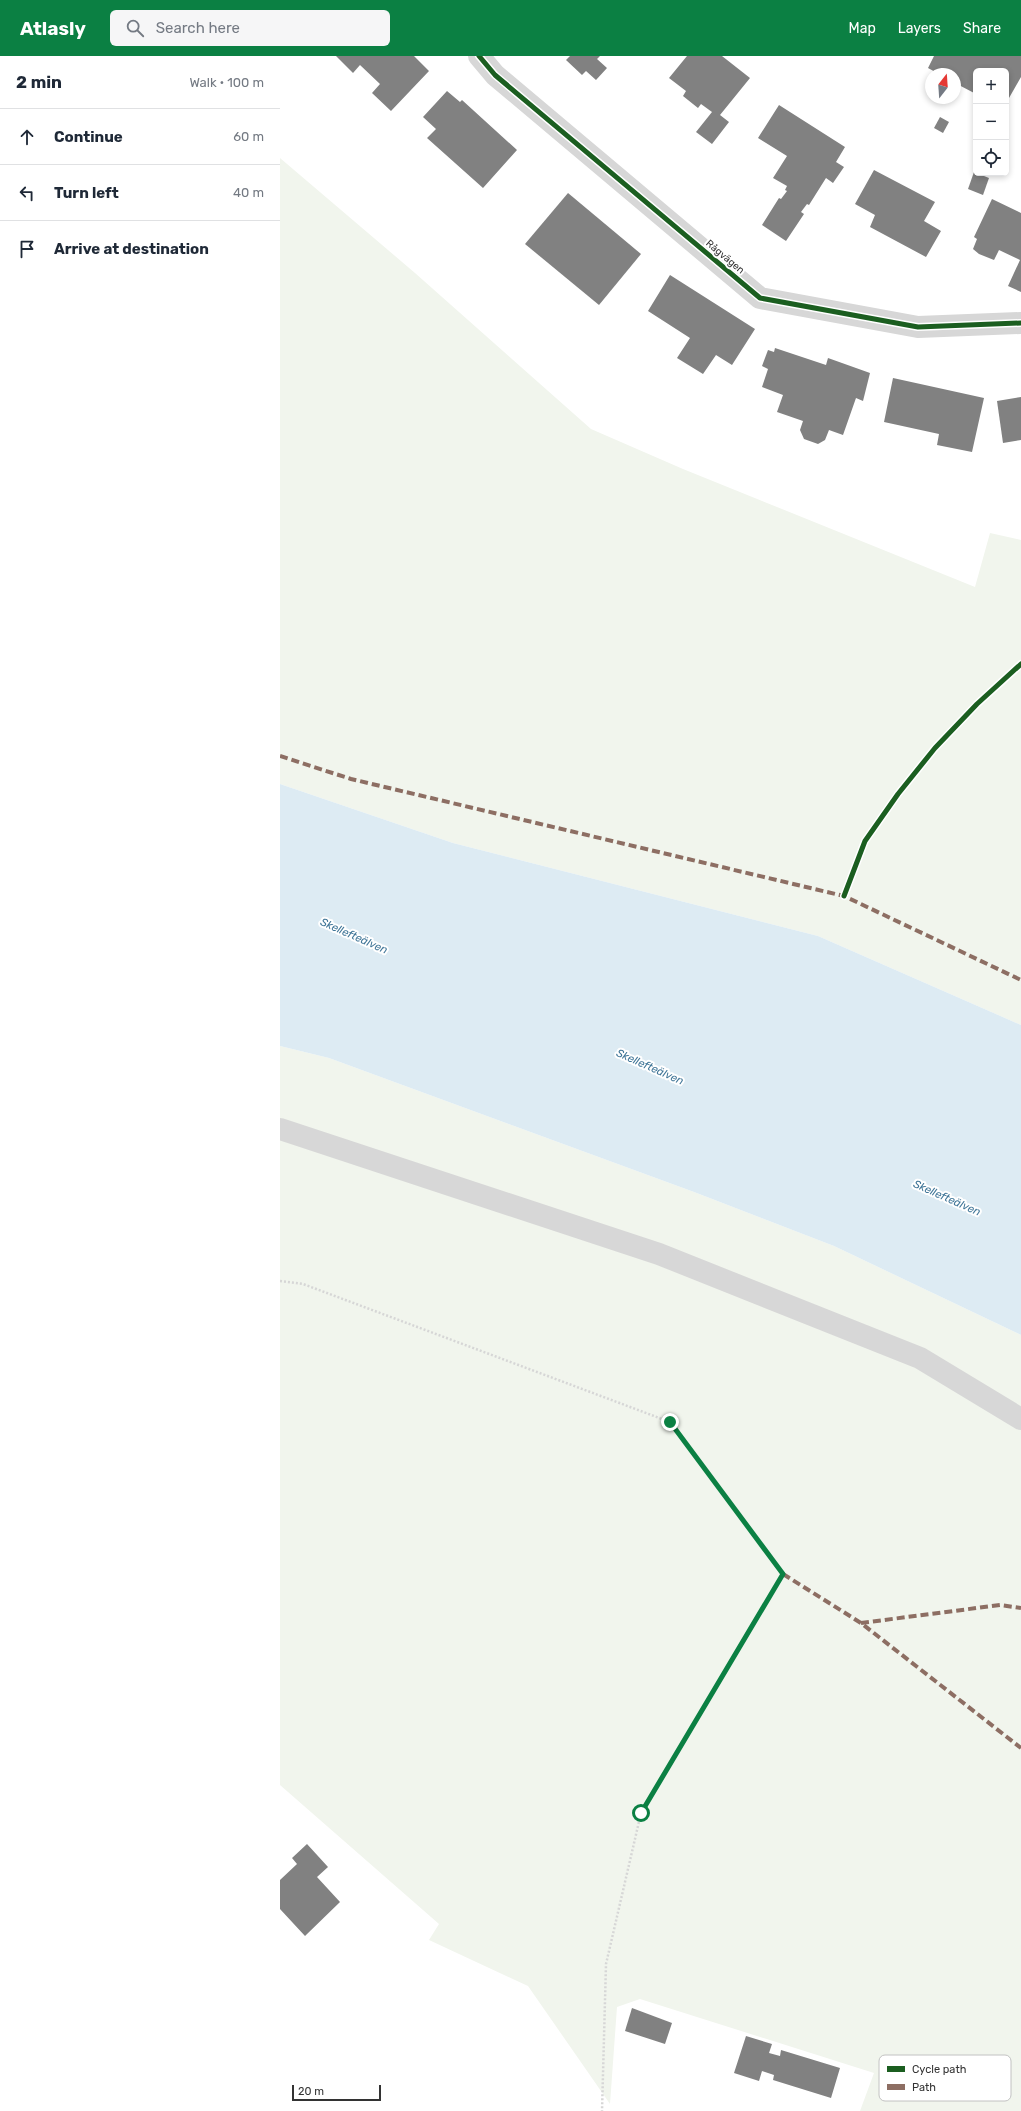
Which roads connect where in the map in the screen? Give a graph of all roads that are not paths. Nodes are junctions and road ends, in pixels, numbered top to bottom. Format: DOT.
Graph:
graph roads {
  1 [pos="479,56"];
  2 [pos="1021,323"];
  3 [pos="280,1129"];
  4 [pos="1021,1419"];
  1 -- 2 [label="street, Rågvägen"];
  3 -- 4 [label="street"];
}
